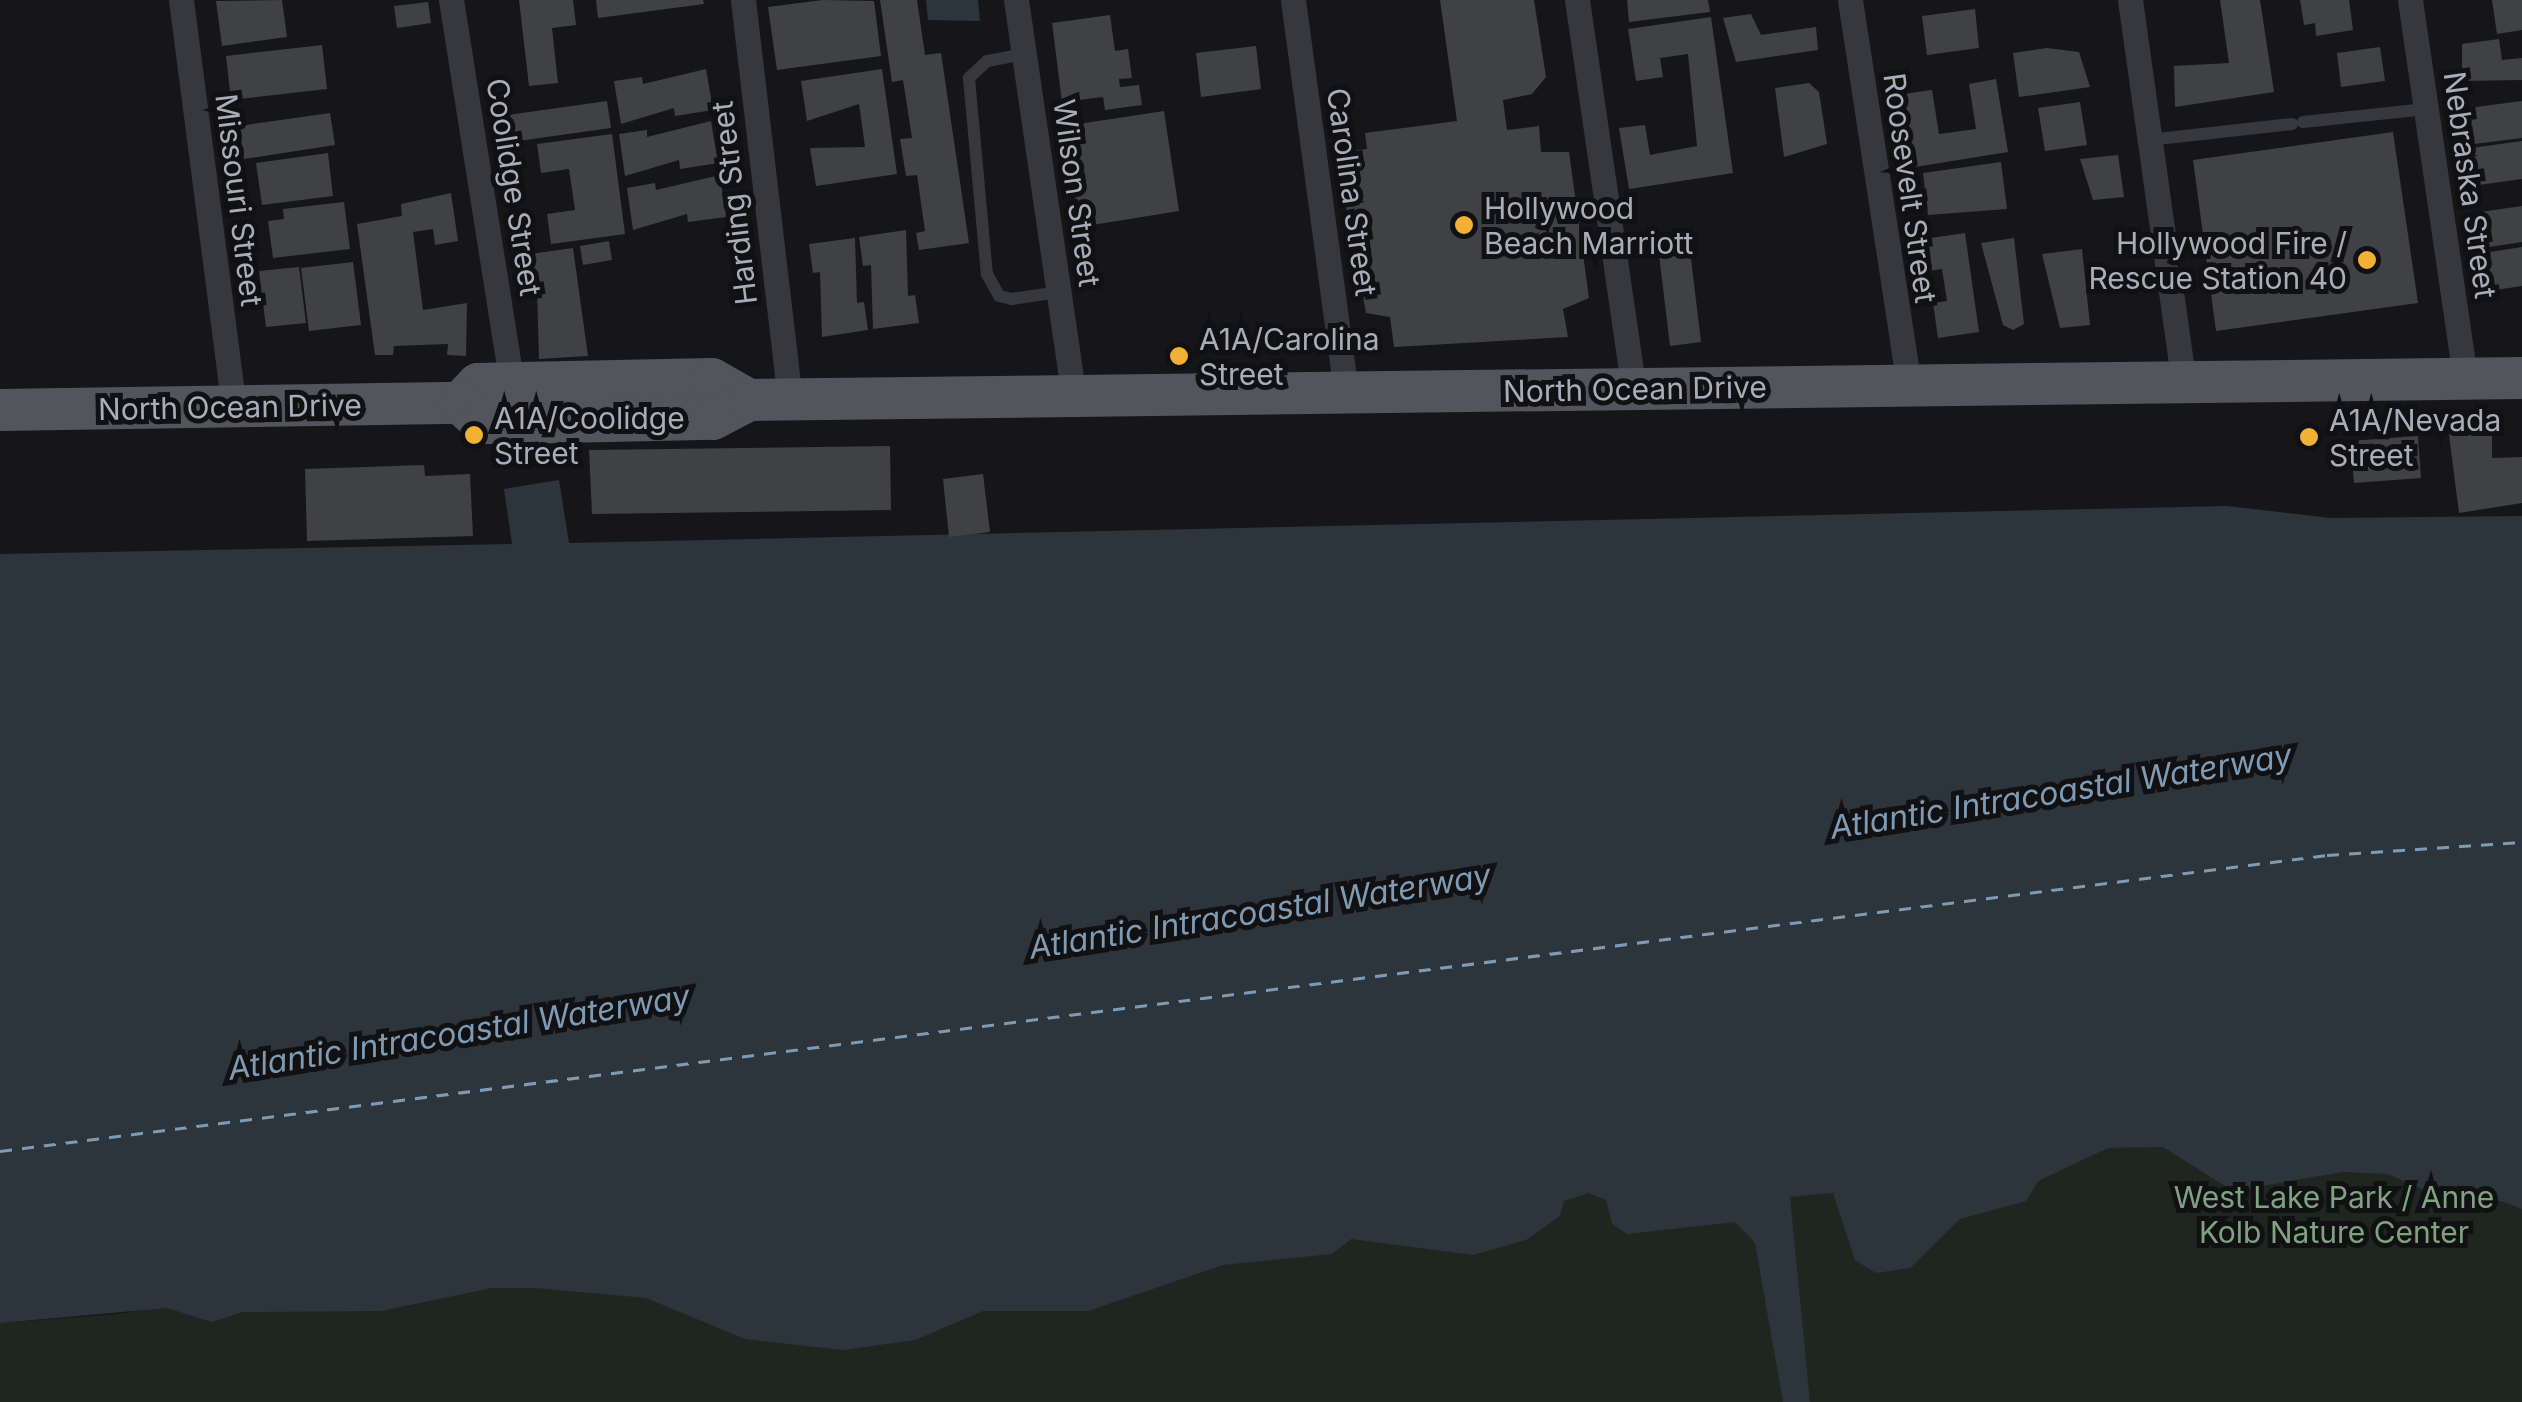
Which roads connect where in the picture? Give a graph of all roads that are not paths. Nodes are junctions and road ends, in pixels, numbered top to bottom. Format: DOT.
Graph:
graph roads {
  1 [pos="181,0"];
  2 [pos="451,0"];
  3 [pos="743,0"];
  4 [pos="1016,0"];
  5 [pos="1293,0"];
  6 [pos="1577,0"];
  7 [pos="1850,0"];
  8 [pos="2130,0"];
  9 [pos="2410,0"];
  10 [pos="1024,54"];
  11 [pos="2426,109"];
  12 [pos="2150,140"];
  13 [pos="1059,292"];
  14 [pos="2522,378"];
  15 [pos="2466,379"];
  16 [pos="2184,382"];
  17 [pos="512,384"];
  18 [pos="1909,386"];
  19 [pos="1634,390"];
  20 [pos="1346,393"];
  21 [pos="1074,396"];
  22 [pos="769,399"];
  23 [pos="460,403"];
  24 [pos="234,409"];
  25 [pos="0,410"];
  1 -- 24 [label="street, Missouri Street"];
  2 -- 17 [label="street, Coolidge Street"];
  3 -- 22 [label="street, Harding Street"];
  4 -- 10 [label="street, Wilson Street"];
  5 -- 20 [label="street, Carolina Street"];
  6 -- 19 [label="street"];
  7 -- 18 [label="street, Roosevelt Street"];
  8 -- 12 [label="street"];
  9 -- 11 [label="street, Nebraska Street"];
  10 -- 13 [label="street, Wilson Street"];
  10 -- 13 [label="lane"];
  11 -- 12 [label="lane"];
  11 -- 15 [label="street, Nebraska Street"];
  12 -- 16 [label="street"];
  13 -- 21 [label="street, Wilson Street"];
  14 -- 15 [label="main road, North Ocean Drive"];
  15 -- 16 [label="main road, North Ocean Drive"];
  16 -- 18 [label="main road, North Ocean Drive"];
  17 -- 22 [label="main road, North Ocean Drive"];
  17 -- 23 [label="main road, North Ocean Drive"];
  18 -- 19 [label="main road, North Ocean Drive"];
  19 -- 20 [label="main road, North Ocean Drive"];
  20 -- 21 [label="main road, North Ocean Drive"];
  21 -- 22 [label="main road, North Ocean Drive"];
  22 -- 23 [label="main road, North Ocean Drive"];
  23 -- 24 [label="main road, North Ocean Drive"];
  24 -- 25 [label="main road, North Ocean Drive"];
}
